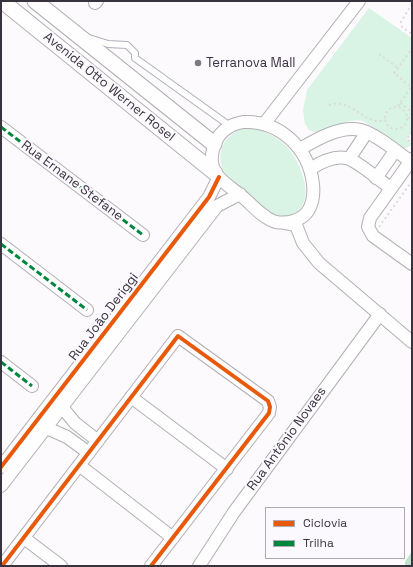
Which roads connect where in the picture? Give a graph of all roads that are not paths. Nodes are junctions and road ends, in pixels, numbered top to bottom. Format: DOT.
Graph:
graph roads {
  1 [pos="2,1"];
  2 [pos="35,1"];
  3 [pos="359,1"];
  4 [pos="80,36"];
  5 [pos="264,124"];
  6 [pos="230,126"];
  7 [pos="1,127"];
  8 [pos="367,132"];
  9 [pos="214,144"];
  10 [pos="300,149"];
  11 [pos="395,151"];
  12 [pos="349,158"];
  13 [pos="411,160"];
  14 [pos="310,169"];
  15 [pos="217,175"];
  16 [pos="376,178"];
  17 [pos="391,188"];
  18 [pos="240,194"];
  19 [pos="301,218"];
  20 [pos="282,222"];
  21 [pos="143,235"];
  22 [pos="1,244"];
  23 [pos="319,263"];
  24 [pos="412,264"];
  25 [pos="87,310"];
  26 [pos="380,314"];
  27 [pos="412,342"];
  28 [pos="1,362"];
  29 [pos="32,386"];
  30 [pos="131,397"];
  31 [pos="58,402"];
  32 [pos="40,425"];
  33 [pos="98,441"];
  34 [pos="89,453"];
  35 [pos="79,465"];
  36 [pos="1,467"];
  37 [pos="227,469"];
  38 [pos="1,486"];
  39 [pos="24,538"];
  40 [pos="173,538"];
  41 [pos="2,566"];
  42 [pos="61,566"];
  43 [pos="151,566"];
  44 [pos="199,566"];
  1 -- 15 [label="street, Avenida Otto Werner Rosel"];
  2 -- 4 [label="street, Avenida Otto Werner Rosel"];
  3 -- 5 [label="street"];
  4 -- 6 [label="lane"];
  4 -- 9 [label="street, Avenida Otto Werner Rosel"];
  5 -- 6 [label="street"];
  5 -- 10 [label="street"];
  6 -- 9 [label="street"];
  7 -- 21 [label="street, Rua Ernane Stefane"];
  8 -- 10 [label="street"];
  8 -- 11 [label="street"];
  8 -- 12 [label="street"];
  9 -- 15 [label="street"];
  10 -- 14 [label="street"];
  11 -- 13 [label="street"];
  11 -- 16 [label="street"];
  12 -- 14 [label="street"];
  12 -- 16 [label="street"];
  13 -- 17 [label="street"];
  14 -- 19 [label="street"];
  15 -- 18 [label="street, Avenida Otto Werner Rosel"];
  15 -- 31 [label="street, Rua João Deriggi"];
  16 -- 17 [label="street"];
  17 -- 24 [label="street"];
  18 -- 20 [label="street, Avenida Otto Werner Rosel"];
  18 -- 31 [label="street, Rua João Deriggi"];
  19 -- 20 [label="street"];
  19 -- 23 [label="street"];
  20 -- 23 [label="street, Avenida Otto Werner Rosel"];
  22 -- 25 [label="street"];
  23 -- 26 [label="street"];
  26 -- 27 [label="street"];
  26 -- 44 [label="street, Rua Antônio Novaes"];
  28 -- 29 [label="street"];
  30 -- 33 [label="street"];
  30 -- 37 [label="street"];
  30 -- 37 [label="street"];
  31 -- 32 [label="street, Rua João Deriggi"];
  31 -- 33 [label="street"];
  32 -- 34 [label="street"];
  32 -- 36 [label="street, Rua João Deriggi"];
  32 -- 38 [label="street, Rua João Deriggi"];
  33 -- 34 [label="street"];
  34 -- 35 [label="street"];
  35 -- 39 [label="street"];
  35 -- 40 [label="street"];
  37 -- 40 [label="street"];
  39 -- 41 [label="street"];
  39 -- 42 [label="street"];
  40 -- 43 [label="street"];
}
